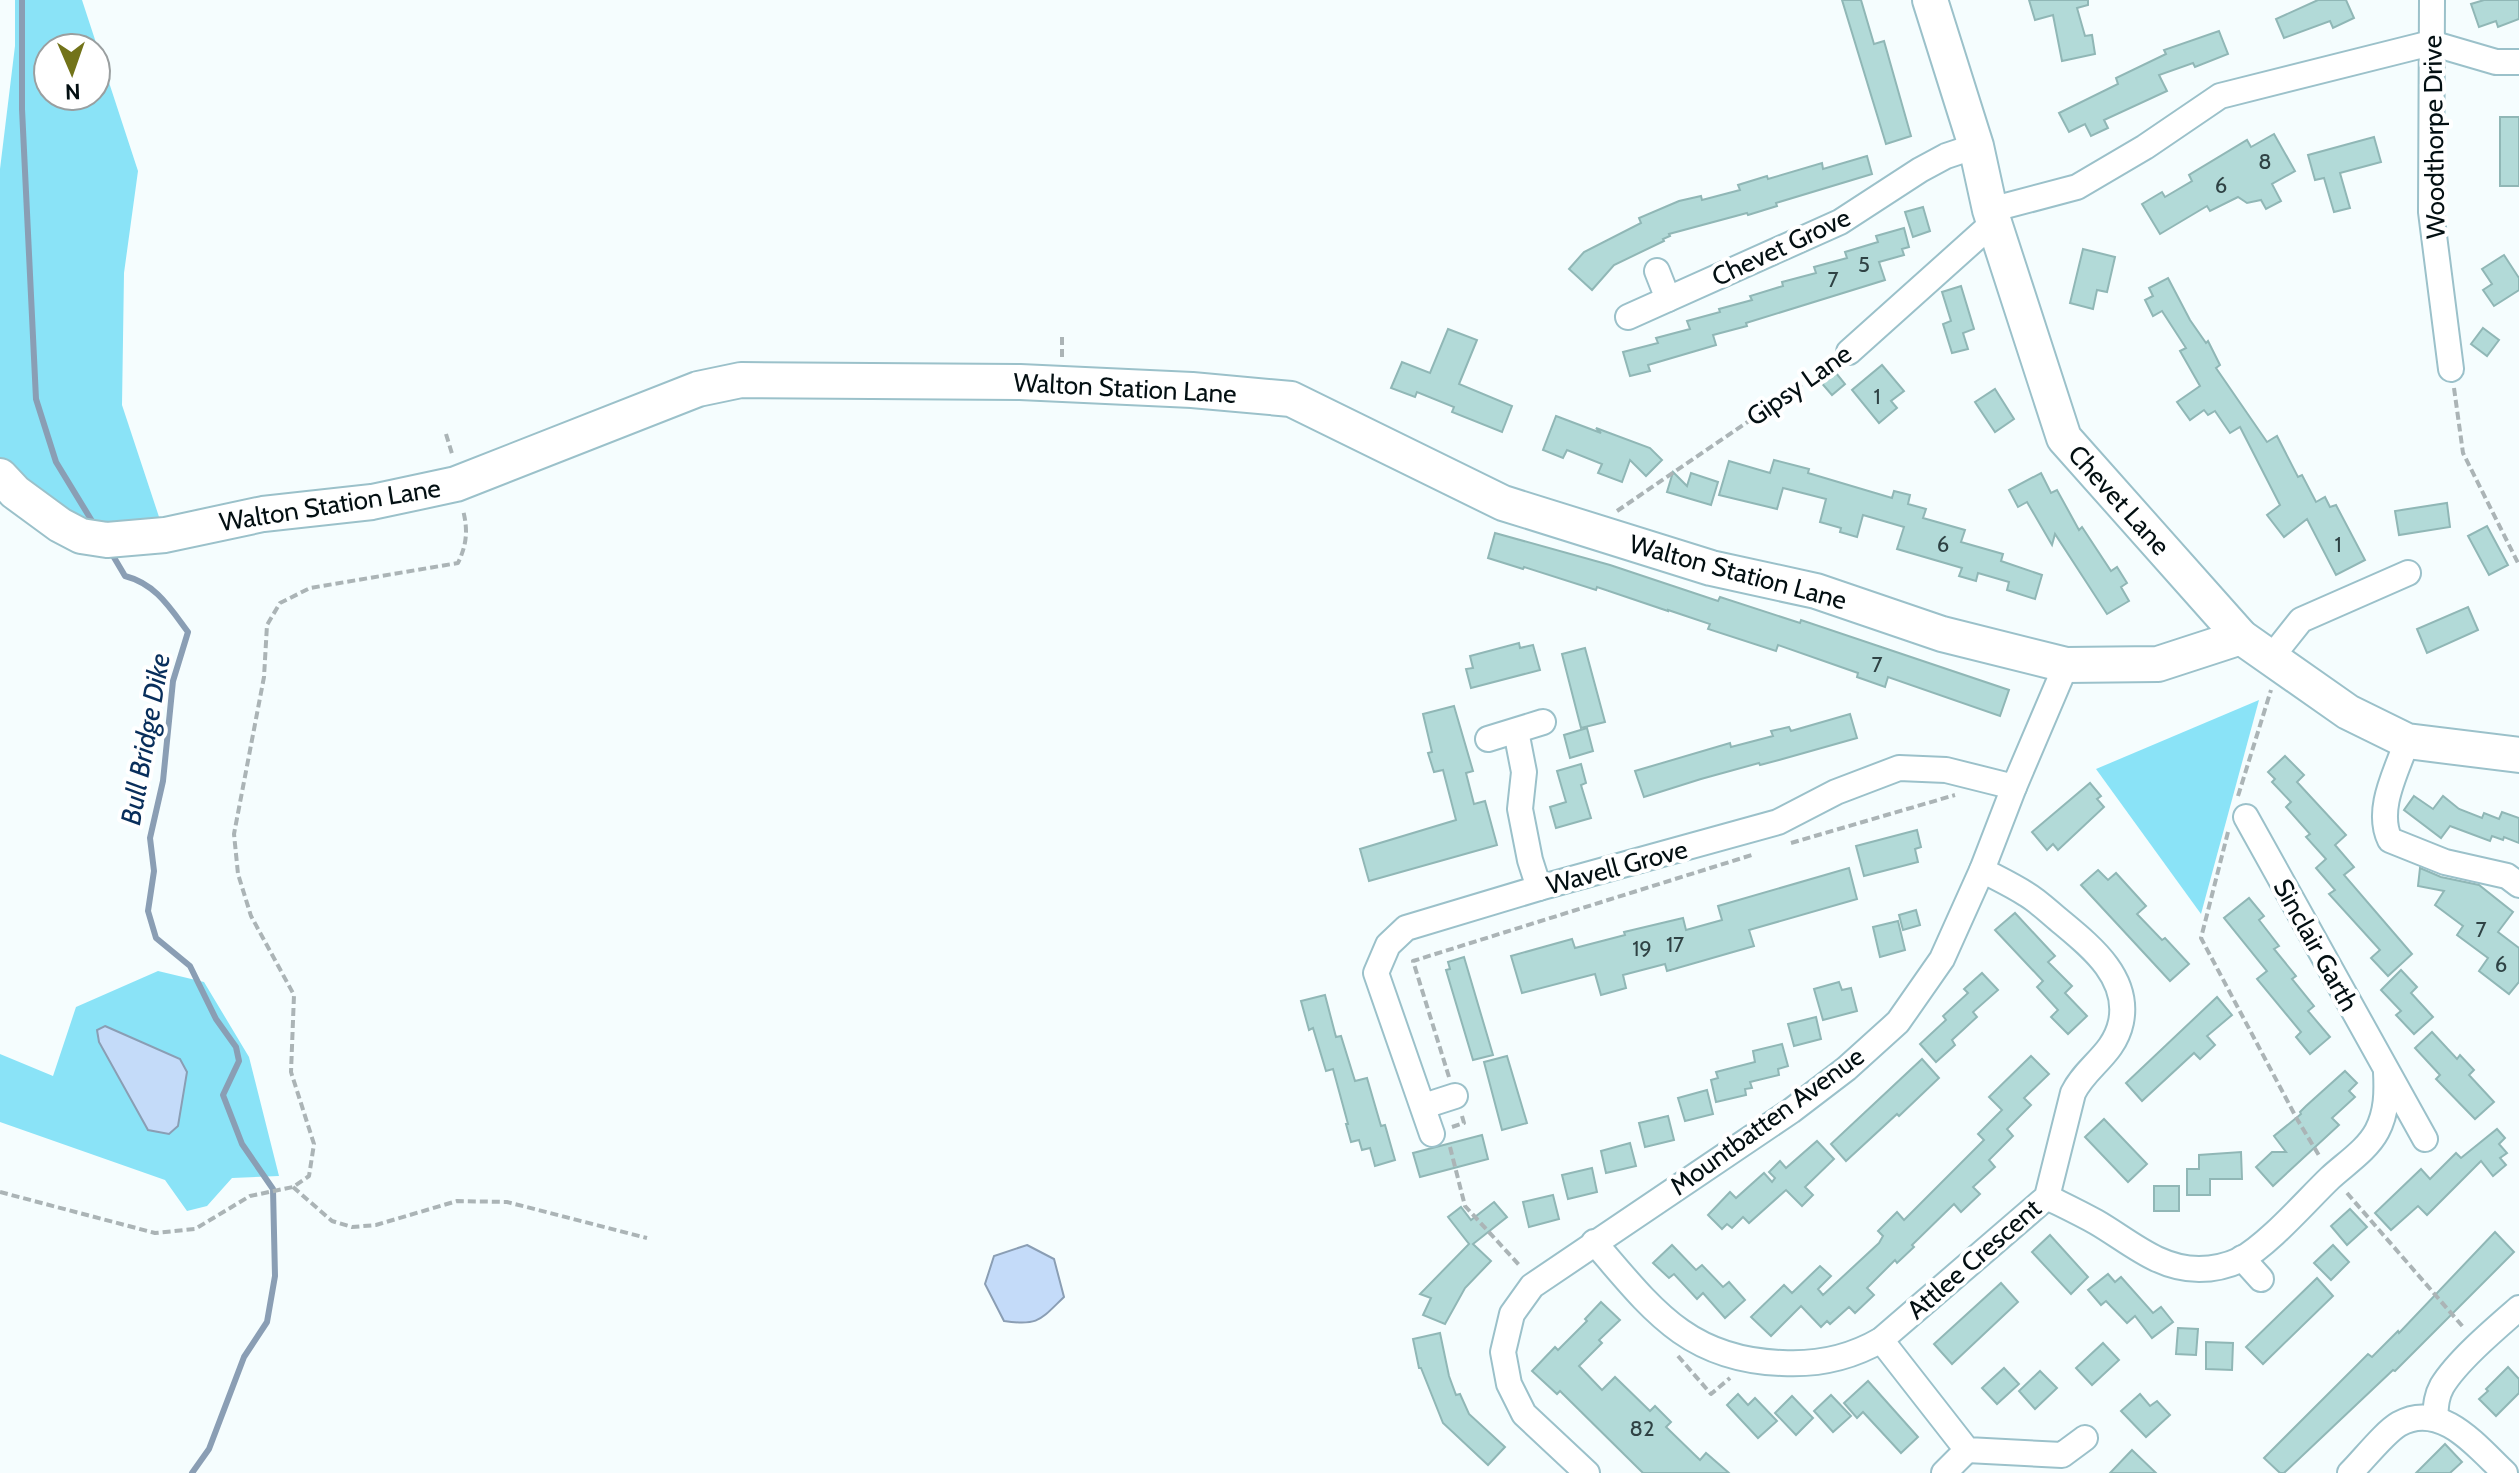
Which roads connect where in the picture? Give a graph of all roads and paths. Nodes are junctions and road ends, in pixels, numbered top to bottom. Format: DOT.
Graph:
graph roads {
  1 [pos="1930,0"];
  2 [pos="2432,0"];
  3 [pos="2431,43"];
  4 [pos="2519,62"];
  5 [pos="1976,146"];
  6 [pos="1992,216"];
  7 [pos="1657,271"];
  8 [pos="1668,299"];
  9 [pos="1628,317"];
  10 [pos="1849,352"];
  11 [pos="2451,369"];
  12 [pos="0,476"];
  13 [pos="456,484"];
  14 [pos="1589,530"];
  15 [pos="2519,565"];
  16 [pos="2408,573"];
  17 [pos="2241,637"];
  18 [pos="2275,662"];
  19 [pos="2066,665"];
  20 [pos="1543,722"];
  21 [pos="1516,731"];
  22 [pos="1488,739"];
  23 [pos="2407,741"];
  24 [pos="2519,755"];
  25 [pos="2005,785"];
  26 [pos="2240,817"];
  27 [pos="1778,822"];
  28 [pos="1755,854"];
  29 [pos="1982,870"];
  30 [pos="2519,885"];
  31 [pos="1539,888"];
  32 [pos="2386,1072"];
  33 [pos="1455,1096"];
  34 [pos="1424,1106"];
  35 [pos="1439,1132"];
  36 [pos="2425,1139"];
  37 [pos="2333,1176"];
  38 [pos="290,1188"];
  39 [pos="0,1192"];
  40 [pos="2047,1197"];
  41 [pos="647,1238"];
  42 [pos="1594,1242"];
  43 [pos="2242,1258"];
  44 [pos="2261,1279"];
  45 [pos="1536,1283"];
  46 [pos="2519,1308"];
  47 [pos="1881,1340"];
  48 [pos="2478,1345"];
  49 [pos="2435,1418"];
  50 [pos="2085,1438"];
  51 [pos="1967,1450"];
  52 [pos="1587,1473"];
  53 [pos="1944,1473"];
  54 [pos="2350,1473"];
  55 [pos="2505,1473"];
  1 -- 5 [label="main road, Chevet Lane"];
  2 -- 3 [label="street, Woodthorpe Drive"];
  3 -- 4 [label="street"];
  3 -- 6 [label="street"];
  3 -- 11 [label="street, Woodthorpe Drive"];
  5 -- 6 [label="main road, Chevet Lane"];
  5 -- 8 [label="street, Chevet Grove"];
  6 -- 10 [label="street, Gipsy Lane"];
  6 -- 17 [label="main road, Chevet Lane"];
  7 -- 8 [label="street"];
  8 -- 9 [label="street, Chevet Grove"];
  10 -- 14 [label="path, Gipsy Lane"];
  11 -- 15 [label="path"];
  12 -- 13 [label="main road, Walton Station Lane"];
  13 -- 14 [label="main road, Walton Station Lane"];
  13 -- 38 [label="path"];
  14 -- 19 [label="main road, Walton Station Lane"];
  16 -- 18 [label="street"];
  17 -- 18 [label="main road, Chevet Lane"];
  17 -- 19 [label="main road, Walton Station Lane"];
  18 -- 23 [label="main road, Chevet Lane"];
  18 -- 26 [label="path"];
  19 -- 25 [label="street, Mountbatten Avenue"];
  20 -- 21 [label="street"];
  21 -- 22 [label="street"];
  21 -- 31 [label="street"];
  23 -- 24 [label="main road, Chevet Lane"];
  23 -- 30 [label="street"];
  25 -- 27 [label="street, Wavell Grove"];
  25 -- 27 [label="path"];
  25 -- 29 [label="street, Mountbatten Avenue"];
  26 -- 32 [label="street, Sinclair Garth"];
  26 -- 37 [label="path"];
  27 -- 31 [label="street, Wavell Grove"];
  28 -- 33 [label="path"];
  29 -- 40 [label="street, Attlee Crescent"];
  29 -- 42 [label="street, Mountbatten Avenue"];
  31 -- 34 [label="street, Wavell Grove"];
  32 -- 36 [label="street, Sinclair Garth"];
  32 -- 37 [label="street"];
  33 -- 34 [label="street"];
  33 -- 35 [label="path"];
  34 -- 35 [label="street, Wavell Grove"];
  35 -- 45 [label="path"];
  37 -- 43 [label="street"];
  37 -- 48 [label="path"];
  38 -- 39 [label="path"];
  38 -- 41 [label="path"];
  40 -- 43 [label="street"];
  40 -- 47 [label="street, Attlee Crescent"];
  42 -- 45 [label="street, Mountbatten Avenue"];
  42 -- 47 [label="street, Attlee Crescent"];
  43 -- 44 [label="street"];
  45 -- 52 [label="street, Mountbatten Avenue"];
  46 -- 48 [label="street"];
  47 -- 51 [label="street"];
  48 -- 49 [label="street"];
  49 -- 54 [label="street"];
  49 -- 55 [label="street"];
  50 -- 51 [label="street"];
  51 -- 53 [label="street"];
}
